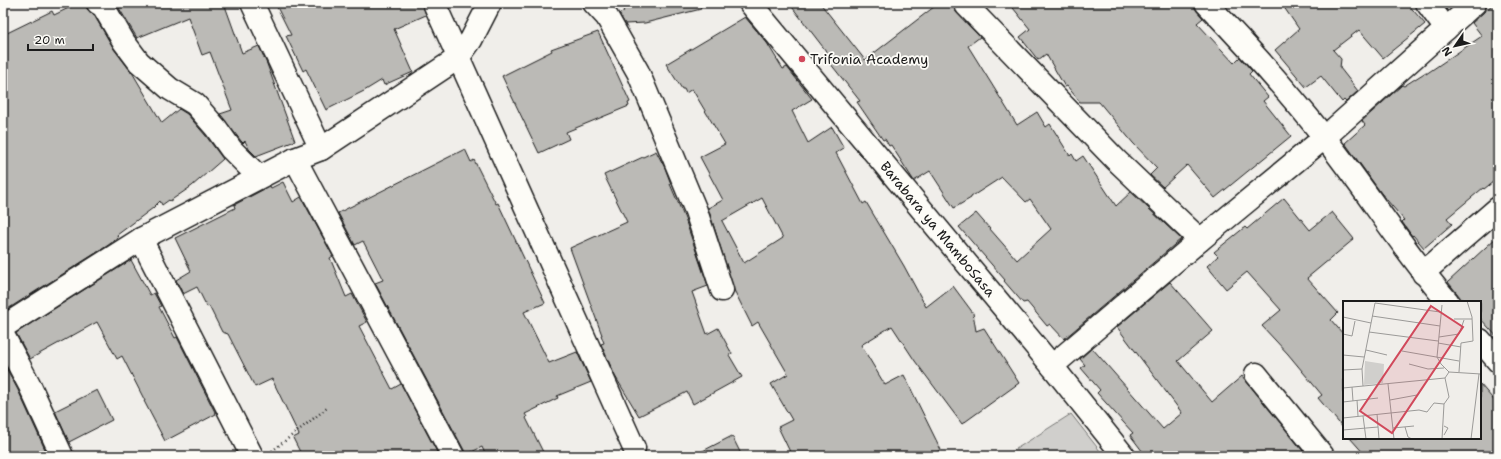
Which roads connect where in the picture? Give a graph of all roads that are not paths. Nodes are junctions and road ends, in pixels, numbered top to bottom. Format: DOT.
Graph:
graph roads {
  1 [pos="98,3"];
  2 [pos="252,3"];
  3 [pos="434,3"];
  4 [pos="490,3"];
  5 [pos="594,3"];
  6 [pos="750,3"];
  7 [pos="1206,3"];
  8 [pos="1426,3"];
  9 [pos="1475,3"];
  10 [pos="966,5"];
  11 [pos="1446,29"];
  12 [pos="458,58"];
  13 [pos="1324,138"];
  14 [pos="321,149"];
  15 [pos="295,159"];
  16 [pos="259,177"];
  17 [pos="1498,208"];
  18 [pos="141,239"];
  19 [pos="1200,240"];
  20 [pos="1423,273"];
  21 [pos="722,290"];
  22 [pos="1447,301"];
  23 [pos="3,327"];
  24 [pos="3,335"];
  25 [pos="1481,341"];
  26 [pos="1498,361"];
  27 [pos="1052,366"];
  28 [pos="1256,374"];
  29 [pos="634,448"];
  30 [pos="261,454"];
  31 [pos="62,456"];
  32 [pos="454,456"];
  33 [pos="1124,456"];
  34 [pos="1323,456"];
  1 -- 16 [label="street"];
  2 -- 14 [label="street"];
  3 -- 12 [label="street"];
  4 -- 12 [label="street"];
  5 -- 21 [label="street"];
  6 -- 27 [label="street, Barabara ya MamboSasa"];
  7 -- 13 [label="street"];
  8 -- 11 [label="street"];
  9 -- 11 [label="street"];
  10 -- 19 [label="street"];
  11 -- 13 [label="street"];
  12 -- 14 [label="street"];
  12 -- 29 [label="street"];
  13 -- 19 [label="street"];
  13 -- 20 [label="street"];
  14 -- 15 [label="street"];
  15 -- 16 [label="street"];
  15 -- 32 [label="street"];
  16 -- 18 [label="street"];
  17 -- 20 [label="street"];
  18 -- 23 [label="street"];
  18 -- 30 [label="street"];
  19 -- 27 [label="street"];
  20 -- 22 [label="street"];
  24 -- 31 [label="street"];
  25 -- 26 [label="street"];
  27 -- 33 [label="street, Barabara ya MamboSasa"];
  28 -- 34 [label="street"];
}
